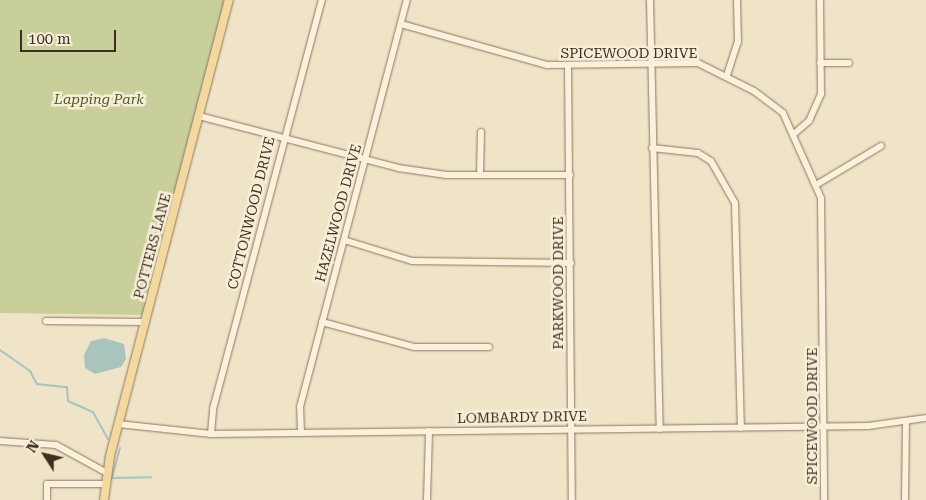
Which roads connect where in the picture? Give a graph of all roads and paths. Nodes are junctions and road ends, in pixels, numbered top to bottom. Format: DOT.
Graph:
graph roads {
  1 [pos="229,0"];
  2 [pos="322,0"];
  3 [pos="407,0"];
  4 [pos="650,0"];
  5 [pos="737,0"];
  6 [pos="820,0"];
  7 [pos="401,24"];
  8 [pos="820,63"];
  9 [pos="849,63"];
  10 [pos="650,64"];
  11 [pos="568,65"];
  12 [pos="727,75"];
  13 [pos="199,116"];
  14 [pos="481,132"];
  15 [pos="795,133"];
  16 [pos="283,138"];
  17 [pos="881,146"];
  18 [pos="652,148"];
  19 [pos="365,160"];
  20 [pos="480,175"];
  21 [pos="570,176"];
  22 [pos="816,185"];
  23 [pos="344,240"];
  24 [pos="570,263"];
  25 [pos="46,321"];
  26 [pos="144,322"];
  27 [pos="322,322"];
  28 [pos="490,347"];
  29 [pos="926,418"];
  30 [pos="906,423"];
  31 [pos="118,424"];
  32 [pos="824,427"];
  33 [pos="571,428"];
  34 [pos="741,428"];
  35 [pos="660,429"];
  36 [pos="429,431"];
  37 [pos="301,433"];
  38 [pos="211,434"];
  39 [pos="0,441"];
  40 [pos="107,473"];
  41 [pos="105,484"];
  42 [pos="47,500"];
  43 [pos="104,500"];
  44 [pos="427,500"];
  45 [pos="572,500"];
  46 [pos="824,500"];
  47 [pos="905,500"];
  1 -- 13 [label="main road, POTTERS LANE"];
  2 -- 16 [label="street, COTTONWOOD DRIVE"];
  3 -- 7 [label="street, HAZELWOOD DRIVE"];
  4 -- 10 [label="street"];
  5 -- 12 [label="street"];
  6 -- 8 [label="street"];
  7 -- 11 [label="street, SPICEWOOD DRIVE"];
  7 -- 19 [label="street, HAZELWOOD DRIVE"];
  8 -- 9 [label="street"];
  8 -- 15 [label="street"];
  10 -- 11 [label="street, SPICEWOOD DRIVE"];
  10 -- 12 [label="street, SPICEWOOD DRIVE"];
  10 -- 18 [label="street"];
  11 -- 21 [label="street, PARKWOOD DRIVE"];
  12 -- 15 [label="street, SPICEWOOD DRIVE"];
  13 -- 16 [label="street"];
  13 -- 26 [label="main road, POTTERS LANE"];
  14 -- 20 [label="street"];
  15 -- 22 [label="street, SPICEWOOD DRIVE"];
  16 -- 19 [label="street"];
  16 -- 38 [label="street, COTTONWOOD DRIVE"];
  17 -- 22 [label="street"];
  18 -- 34 [label="street"];
  18 -- 35 [label="street"];
  19 -- 20 [label="street"];
  19 -- 23 [label="street, HAZELWOOD DRIVE"];
  20 -- 21 [label="street"];
  21 -- 24 [label="street, PARKWOOD DRIVE"];
  22 -- 32 [label="street, SPICEWOOD DRIVE"];
  23 -- 24 [label="street"];
  23 -- 27 [label="street, HAZELWOOD DRIVE"];
  24 -- 33 [label="street, PARKWOOD DRIVE"];
  25 -- 26 [label="street"];
  26 -- 31 [label="main road, POTTERS LANE"];
  27 -- 28 [label="street"];
  27 -- 37 [label="street, HAZELWOOD DRIVE"];
  29 -- 30 [label="street, LOMBARDY DRIVE"];
  30 -- 32 [label="street, LOMBARDY DRIVE"];
  30 -- 47 [label="street"];
  31 -- 38 [label="street, LOMBARDY DRIVE"];
  31 -- 40 [label="main road, POTTERS LANE"];
  32 -- 34 [label="street, LOMBARDY DRIVE"];
  32 -- 46 [label="street, SPICEWOOD DRIVE"];
  33 -- 35 [label="street, LOMBARDY DRIVE"];
  33 -- 36 [label="street, LOMBARDY DRIVE"];
  33 -- 45 [label="street, PARKWOOD DRIVE"];
  34 -- 35 [label="street, LOMBARDY DRIVE"];
  36 -- 37 [label="street, LOMBARDY DRIVE"];
  36 -- 44 [label="street"];
  37 -- 38 [label="street, LOMBARDY DRIVE"];
  39 -- 40 [label="street"];
  40 -- 41 [label="main road, POTTERS LANE"];
  41 -- 42 [label="street"];
  41 -- 43 [label="main road, POTTERS LANE"];
}
